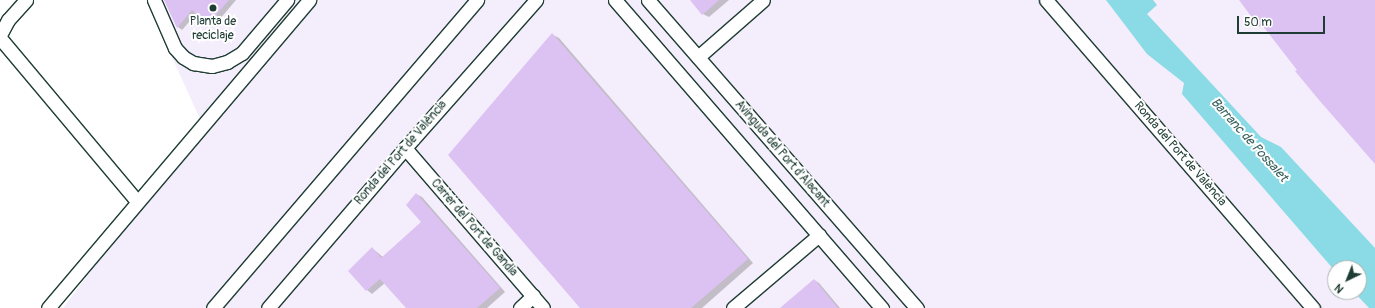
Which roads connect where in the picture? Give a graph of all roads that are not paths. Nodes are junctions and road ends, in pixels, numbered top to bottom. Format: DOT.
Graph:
graph roads {
  1 [pos="26,0"];
  2 [pos="154,0"];
  3 [pos="287,0"];
  4 [pos="309,0"];
  5 [pos="478,0"];
  6 [pos="536,0"];
  7 [pos="615,0"];
  8 [pos="648,0"];
  9 [pos="763,0"];
  10 [pos="1046,0"];
  11 [pos="0,35"];
  12 [pos="0,38"];
  13 [pos="698,57"];
  14 [pos="405,148"];
  15 [pos="137,201"];
  16 [pos="819,235"];
  17 [pos="533,296"];
  18 [pos="48,308"];
  19 [pos="213,308"];
  20 [pos="268,308"];
  21 [pos="520,308"];
  22 [pos="543,308"];
  23 [pos="733,308"];
  24 [pos="882,308"];
  25 [pos="916,308"];
  26 [pos="1313,308"];
  1 -- 11 [label="street"];
  2 -- 3 [label="street"];
  4 -- 15 [label="street"];
  5 -- 19 [label="street"];
  6 -- 14 [label="street, Ronda del Port de València"];
  7 -- 16 [label="street, Avinguda del Port d'Alacant"];
  8 -- 13 [label="street, Avinguda del Port d'Alacant"];
  9 -- 13 [label="street"];
  10 -- 26 [label="street, Ronda del Port de València"];
  12 -- 15 [label="street"];
  13 -- 25 [label="street, Avinguda del Port d'Alacant"];
  14 -- 17 [label="street, Carrer del Port de Gandia"];
  14 -- 20 [label="street, Ronda del Port de València"];
  15 -- 18 [label="street"];
  16 -- 23 [label="street"];
  16 -- 24 [label="street, Avinguda del Port d'Alacant"];
  17 -- 21 [label="street"];
  17 -- 22 [label="street, Carrer del Port de Gandia"];
}
